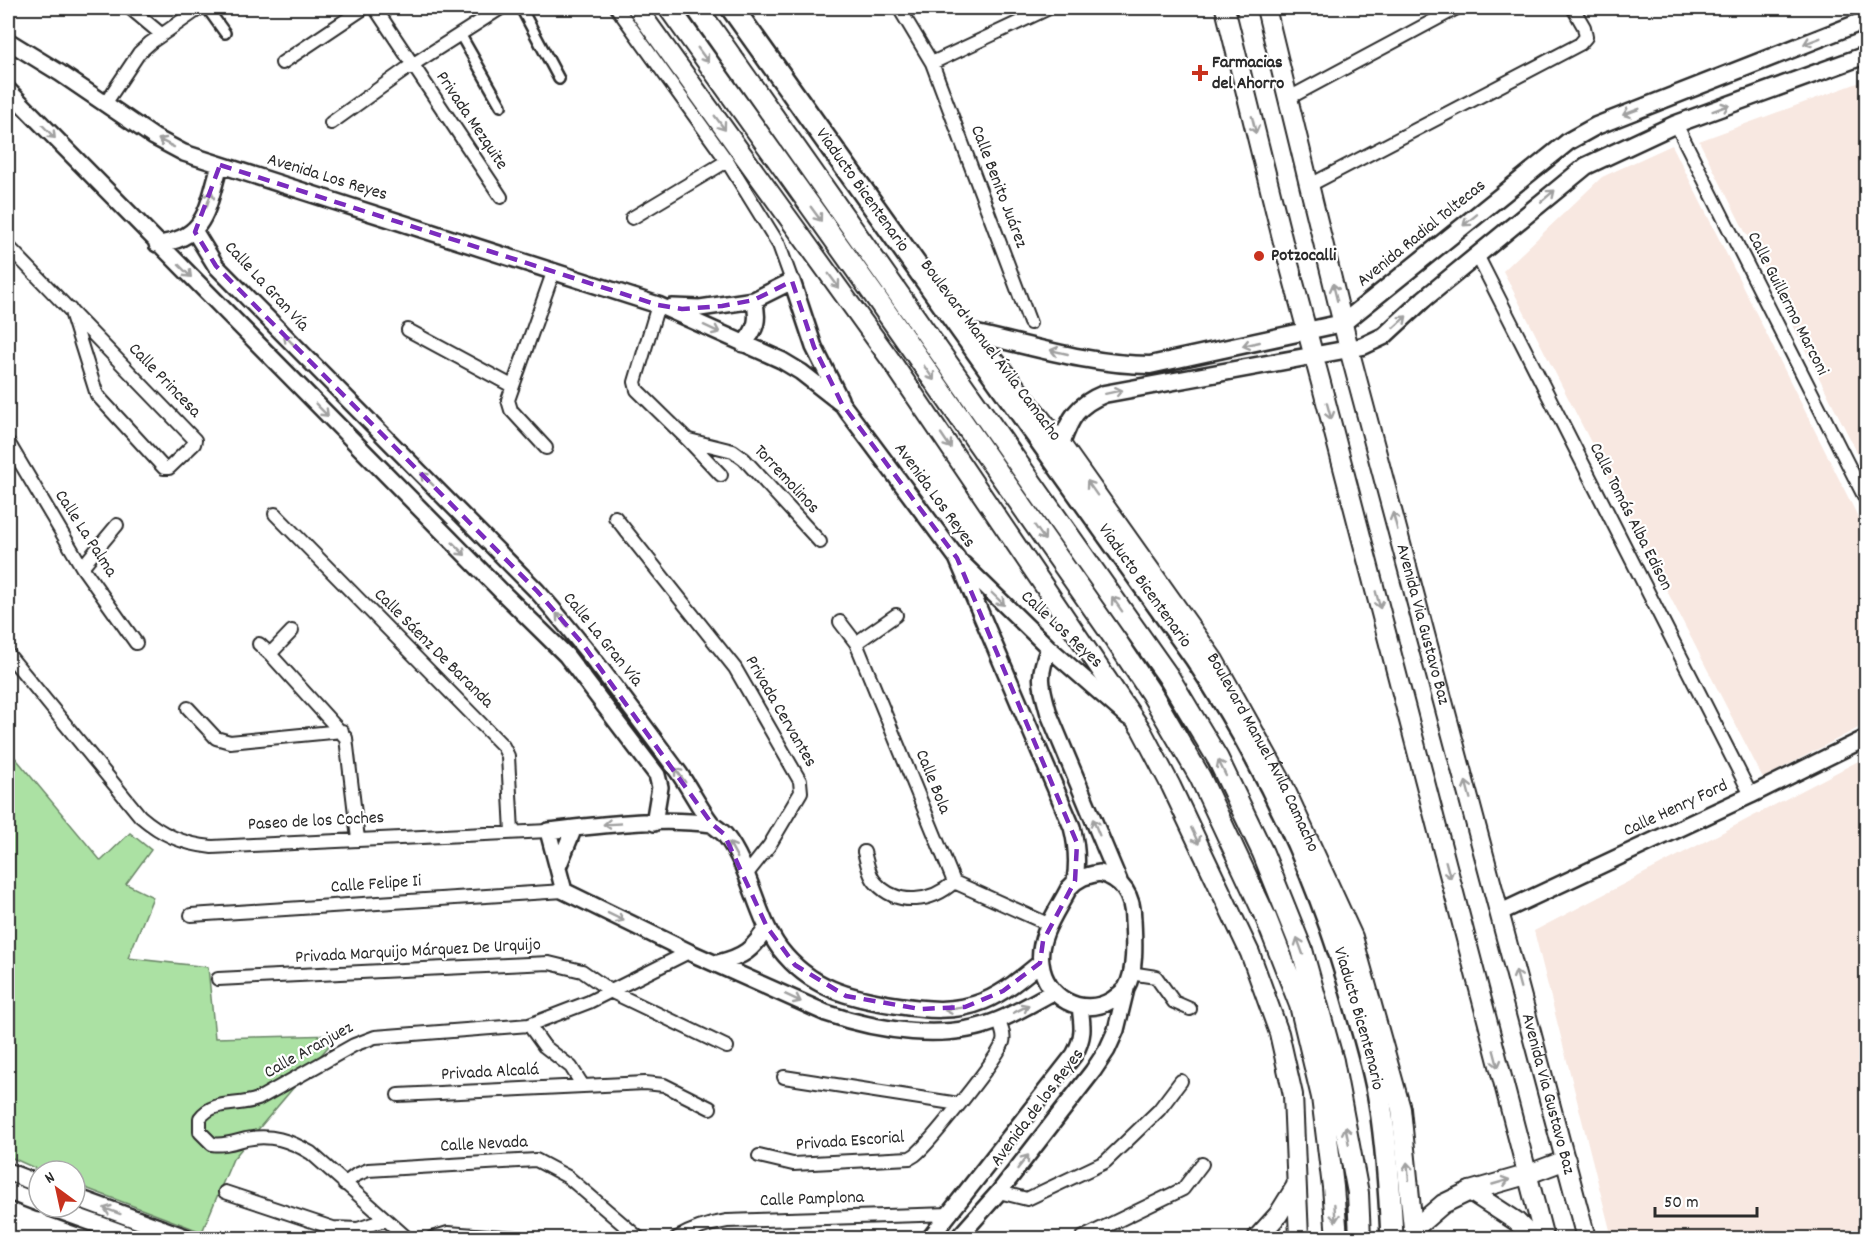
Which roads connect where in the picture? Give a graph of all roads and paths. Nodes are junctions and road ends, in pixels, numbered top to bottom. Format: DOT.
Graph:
graph roads {
  1 [pos="130,8"];
  2 [pos="200,8"];
  3 [pos="207,8"];
  4 [pos="364,8"];
  5 [pos="375,8"];
  6 [pos="501,8"];
  7 [pos="520,8"];
  8 [pos="617,8"];
  9 [pos="637,8"];
  10 [pos="669,8"];
  11 [pos="697,8"];
  12 [pos="732,8"];
  13 [pos="741,8"];
  14 [pos="899,8"];
  15 [pos="1049,8"];
  16 [pos="1225,8"];
  17 [pos="1456,8"];
  18 [pos="1574,8"];
  19 [pos="1270,9"];
  20 [pos="1865,24"];
  21 [pos="225,33"];
  22 [pos="161,34"];
  23 [pos="460,34"];
  24 [pos="8,41"];
  25 [pos="1866,55"];
  26 [pos="282,63"];
  27 [pos="932,63"];
  28 [pos="412,65"];
  29 [pos="559,79"];
  30 [pos="8,90"];
  31 [pos="1287,99"];
  32 [pos="105,104"];
  33 [pos="501,106"];
  34 [pos="331,123"];
  35 [pos="1676,124"];
  36 [pos="728,161"];
  37 [pos="220,165"];
  38 [pos="1310,184"];
  39 [pos="501,197"];
  40 [pos="632,218"];
  41 [pos="195,232"];
  42 [pos="157,244"];
  43 [pos="8,246"];
  44 [pos="1478,255"];
  45 [pos="554,270"];
  46 [pos="792,281"];
  47 [pos="754,300"];
  48 [pos="658,305"];
  49 [pos="70,309"];
  50 [pos="1030,322"];
  51 [pos="1343,323"];
  52 [pos="408,330"];
  53 [pos="1308,332"];
  54 [pos="973,333"];
  55 [pos="743,344"];
  56 [pos="1349,349"];
  57 [pos="1314,355"];
  58 [pos="512,386"];
  59 [pos="842,404"];
  60 [pos="688,440"];
  61 [pos="8,442"];
  62 [pos="1061,444"];
  63 [pos="546,448"];
  64 [pos="721,475"];
  65 [pos="1866,500"];
  66 [pos="275,514"];
  67 [pos="615,518"];
  68 [pos="117,525"];
  69 [pos="819,542"];
  70 [pos="957,558"];
  71 [pos="82,567"];
  72 [pos="896,615"];
  73 [pos="840,622"];
  74 [pos="292,631"];
  75 [pos="136,643"];
  76 [pos="856,643"];
  77 [pos="259,644"];
  78 [pos="1049,648"];
  79 [pos="8,654"];
  80 [pos="270,654"];
  81 [pos="188,708"];
  82 [pos="1141,729"];
  83 [pos="342,731"];
  84 [pos="1866,738"];
  85 [pos="1751,795"];
  86 [pos="654,823"];
  87 [pos="712,824"];
  88 [pos="574,828"];
  89 [pos="548,831"];
  90 [pos="512,832"];
  91 [pos="358,839"];
  92 [pos="864,852"];
  93 [pos="558,867"];
  94 [pos="746,875"];
  95 [pos="1075,881"];
  96 [pos="1119,881"];
  97 [pos="954,882"];
  98 [pos="564,891"];
  99 [pos="1501,912"];
  100 [pos="191,915"];
  101 [pos="1050,925"];
  102 [pos="767,927"];
  103 [pos="689,952"];
  104 [pos="718,963"];
  105 [pos="1040,963"];
  106 [pos="1130,973"];
  107 [pos="219,979"];
  108 [pos="1126,988"];
  109 [pos="612,992"];
  110 [pos="1053,992"];
  111 [pos="1080,1007"];
  112 [pos="1190,1009"];
  113 [pos="998,1020"];
  114 [pos="529,1026"];
  115 [pos="727,1047"];
  116 [pos="784,1077"];
  117 [pos="1180,1081"];
  118 [pos="583,1086"];
  119 [pos="398,1095"];
  120 [pos="959,1104"];
  121 [pos="710,1108"];
  122 [pos="759,1155"];
  123 [pos="1566,1160"];
  124 [pos="1202,1164"];
  125 [pos="8,1172"];
  126 [pos="1526,1175"];
  127 [pos="27,1179"];
  128 [pos="344,1184"];
  129 [pos="1296,1186"];
  130 [pos="8,1191"];
  131 [pos="1470,1191"];
  132 [pos="225,1192"];
  133 [pos="999,1192"];
  134 [pos="27,1198"];
  135 [pos="87,1202"];
  136 [pos="951,1214"];
  137 [pos="82,1219"];
  138 [pos="384,1220"];
  139 [pos="1414,1234"];
  140 [pos="1364,1235"];
  141 [pos="136,1239"];
  142 [pos="187,1239"];
  143 [pos="407,1239"];
  144 [pos="432,1239"];
  145 [pos="517,1239"];
  146 [pos="639,1239"];
  147 [pos="677,1239"];
  148 [pos="930,1239"];
  149 [pos="958,1239"];
  150 [pos="1082,1239"];
  151 [pos="1257,1239"];
  152 [pos="1299,1239"];
  153 [pos="1337,1239"];
  154 [pos="1392,1239"];
  155 [pos="1533,1239"];
  156 [pos="1544,1239"];
  157 [pos="1586,1239"];
  1 -- 22 [label="street"];
  2 -- 22 [label="street"];
  3 -- 21 [label="street"];
  4 -- 26 [label="street"];
  5 -- 28 [label="street, Privada Mezquite"];
  6 -- 23 [label="street"];
  7 -- 29 [label="street"];
  8 -- 36 [label="street"];
  9 -- 82 [label="main road, one-way"];
  10 -- 153 [label="highway, one-way"];
  140 -- 11 [label="highway, one-way"];
  12 -- 154 [label="highway, Viaducto Bicentenario"];
  13 -- 54 [label="main road, Boulevard Manuel Ávila Camacho"];
  14 -- 27 [label="street, Calle Benito Juárez"];
  15 -- 27 [label="street"];
  16 -- 53 [label="main road, Avenida Via Gustavo Baz, one-way"];
  17 -- 31 [label="street"];
  18 -- 38 [label="street"];
  19 -- 31 [label="main road, Avenida Via Gustavo Baz"];
  20 -- 51 [label="main road, Avenida Radial Toltecas, one-way"];
  22 -- 32 [label="street"];
  23 -- 28 [label="street"];
  23 -- 33 [label="street"];
  24 -- 32 [label="street, Avenida Los Reyes"];
  35 -- 25 [label="main road, one-way"];
  27 -- 50 [label="street, Calle Benito Juárez"];
  28 -- 34 [label="street"];
  28 -- 39 [label="street, Privada Mezquite"];
  30 -- 42 [label="street, Calle La Gran Vía, one-way"];
  31 -- 38 [label="main road, Avenida Via Gustavo Baz"];
  37 -- 32 [label="street, Avenida Los Reyes, one-way"];
  44 -- 35 [label="main road, one-way"];
  35 -- 65 [label="street, Calle Guillermo Marconi"];
  36 -- 40 [label="street"];
  36 -- 46 [label="street"];
  41 -- 37 [label="street, one-way"];
  37 -- 45 [label="street, Avenida Los Reyes"];
  51 -- 38 [label="main road, Avenida Via Gustavo Baz, one-way"];
  41 -- 42 [label="street"];
  87 -- 41 [label="street, Calle La Gran Vía, one-way"];
  42 -- 86 [label="street, Calle La Gran Vía, one-way"];
  43 -- 49 [label="street, Calle Princesa"];
  56 -- 44 [label="main road, one-way"];
  44 -- 85 [label="street, Calle Tomás Alba Edison"];
  45 -- 48 [label="street, Avenida Los Reyes"];
  45 -- 58 [label="street"];
  46 -- 47 [label="street, Avenida Los Reyes"];
  46 -- 59 [label="street"];
  47 -- 48 [label="street, Avenida Los Reyes"];
  47 -- 55 [label="street"];
  48 -- 55 [label="street, Avenida Los Reyes, one-way"];
  48 -- 60 [label="street, Torremolinos"];
  49 -- 49 [label="street, Calle Princesa"];
  51 -- 53 [label="main road, Avenida Radial Toltecas"];
  51 -- 56 [label="main road, Avenida Via Gustavo Baz"];
  52 -- 58 [label="street"];
  53 -- 54 [label="main road, Avenida Radial Toltecas, one-way"];
  53 -- 57 [label="main road, Avenida Via Gustavo Baz"];
  54 -- 62 [label="main road, Boulevard Manuel Ávila Camacho"];
  55 -- 59 [label="street, Avenida Los Reyes"];
  56 -- 57 [label="main road"];
  99 -- 56 [label="main road, Avenida Via Gustavo Baz, one-way"];
  62 -- 57 [label="main road, one-way"];
  57 -- 126 [label="main road, Avenida Via Gustavo Baz, one-way"];
  58 -- 63 [label="street"];
  59 -- 70 [label="street, Avenida Los Reyes"];
  60 -- 64 [label="street, Torremolinos"];
  60 -- 69 [label="street, Torremolinos"];
  61 -- 71 [label="street, Calle La Palma"];
  139 -- 62 [label="main road, Boulevard Manuel Ávila Camacho, one-way"];
  66 -- 90 [label="street, Calle Sáenz De Baranda"];
  67 -- 94 [label="street, Privada Cervantes"];
  68 -- 71 [label="street"];
  70 -- 78 [label="street, Calle Los Reyes, one-way"];
  70 -- 95 [label="street, Avenida Los Reyes"];
  71 -- 75 [label="street, Calle La Palma"];
  72 -- 76 [label="street"];
  73 -- 76 [label="street, Calle Bola"];
  74 -- 80 [label="street"];
  76 -- 97 [label="street, Calle Bola"];
  77 -- 80 [label="street"];
  78 -- 82 [label="street, Calle Los Reyes"];
  96 -- 78 [label="street, one-way"];
  79 -- 91 [label="street, Paseo de los Coches"];
  80 -- 83 [label="street"];
  81 -- 83 [label="street"];
  82 -- 129 [label="main road, one-way"];
  83 -- 91 [label="street"];
  84 -- 85 [label="street, Calle Henry Ford"];
  85 -- 99 [label="street, Calle Henry Ford"];
  86 -- 87 [label="street, Paseo de los Coches"];
  86 -- 88 [label="street, Paseo de los Coches, one-way"];
  94 -- 87 [label="street, Calle La Gran Vía, one-way"];
  88 -- 89 [label="street, Paseo de los Coches"];
  88 -- 93 [label="street"];
  89 -- 90 [label="street, Paseo de los Coches"];
  89 -- 93 [label="street"];
  90 -- 91 [label="street, Paseo de los Coches"];
  92 -- 97 [label="street"];
  93 -- 98 [label="street"];
  94 -- 102 [label="street, Calle La Gran Vía"];
  95 -- 96 [label="street"];
  95 -- 101 [label="street"];
  96 -- 106 [label="street"];
  97 -- 101 [label="street"];
  98 -- 100 [label="street, Calle Felipe Ii"];
  98 -- 103 [label="street, one-way"];
  123 -- 99 [label="main road, Avenida Via Gustavo Baz, one-way"];
  101 -- 105 [label="street"];
  102 -- 104 [label="street"];
  105 -- 102 [label="street, Calle La Gran Vía, one-way"];
  103 -- 104 [label="street"];
  103 -- 109 [label="street, Calle Aranjuez"];
  104 -- 113 [label="street, one-way"];
  105 -- 110 [label="street"];
  106 -- 108 [label="street"];
  106 -- 112 [label="street"];
  107 -- 109 [label="street, Privada Marquijo Márquez De Urquijo"];
  108 -- 111 [label="street"];
  133 -- 108 [label="street, Avenida de los Reyes, one-way"];
  109 -- 114 [label="street, Calle Aranjuez"];
  109 -- 115 [label="street, Privada Marquijo Márquez De Urquijo"];
  110 -- 111 [label="street"];
  113 -- 110 [label="street, one-way"];
  111 -- 136 [label="street, Avenida de los Reyes"];
  113 -- 120 [label="street, Privada Escorial"];
  114 -- 118 [label="street, Privada Alcalá"];
  114 -- 128 [label="street, Calle Aranjuez"];
  116 -- 120 [label="street"];
  117 -- 133 [label="street"];
  118 -- 119 [label="street, Privada Alcalá"];
  118 -- 121 [label="street, Privada Alcalá"];
  120 -- 122 [label="street, Privada Escorial"];
  123 -- 126 [label="main road"];
  123 -- 157 [label="main road, Avenida Via Gustavo Baz"];
  124 -- 150 [label="street"];
  125 -- 127 [label="main road"];
  131 -- 126 [label="main road, one-way"];
  126 -- 156 [label="main road, Avenida Via Gustavo Baz"];
  128 -- 138 [label="street, Calle Aranjuez"];
  128 -- 146 [label="street, Calle Nevada"];
  129 -- 151 [label="main road"];
  129 -- 152 [label="main road"];
  130 -- 134 [label="main road"];
  131 -- 139 [label="main road"];
  131 -- 155 [label="main road"];
  132 -- 138 [label="street"];
  133 -- 149 [label="street, Avenida de los Reyes"];
  142 -- 135 [label="main road, one-way"];
  136 -- 147 [label="street, Calle Pamplona"];
  136 -- 148 [label="street, Avenida de los Reyes"];
  137 -- 141 [label="main road"];
  138 -- 143 [label="street, Calle Aranjuez"];
  144 -- 145 [label="street"];
}
